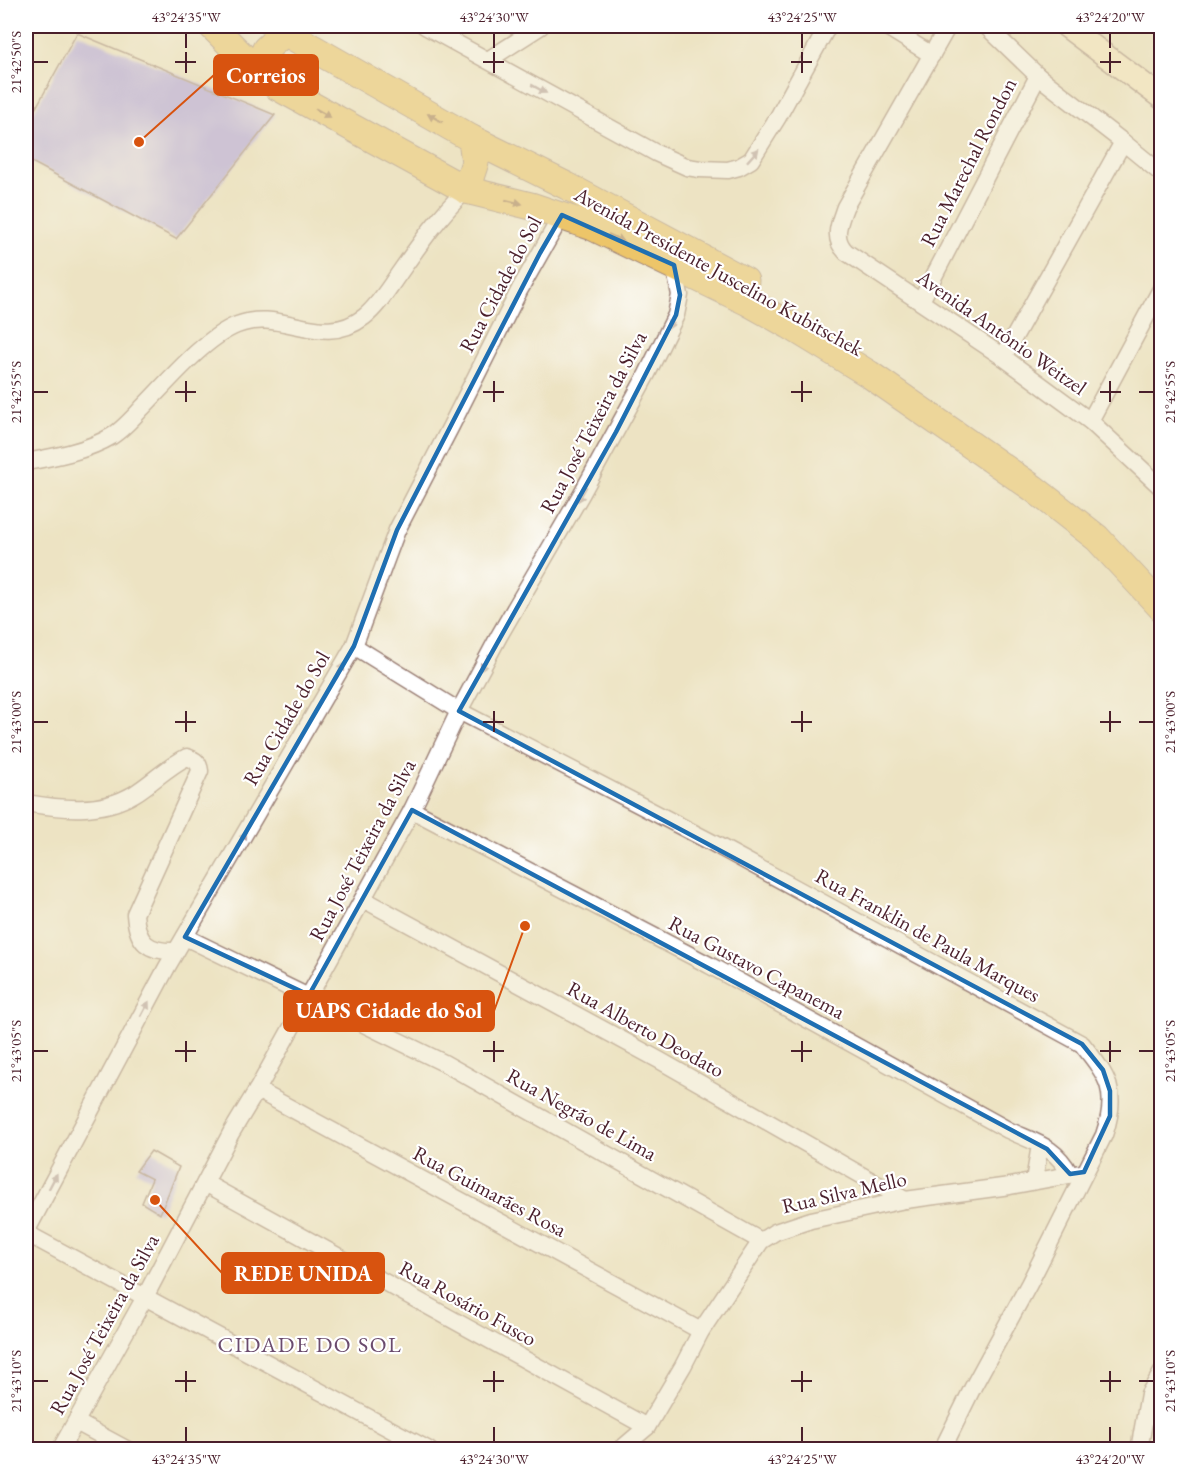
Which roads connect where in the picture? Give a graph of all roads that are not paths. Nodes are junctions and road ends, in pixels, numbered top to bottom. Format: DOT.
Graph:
graph roads {
  1 [pos="212,26"];
  2 [pos="424,26"];
  3 [pos="541,26"];
  4 [pos="828,26"];
  5 [pos="885,26"];
  6 [pos="948,26"];
  7 [pos="986,26"];
  8 [pos="1066,26"];
  9 [pos="280,29"];
  10 [pos="932,55"];
  11 [pos="488,60"];
  12 [pos="256,70"];
  13 [pos="1038,76"];
  14 [pos="1161,98"];
  15 [pos="472,139"];
  16 [pos="1123,142"];
  17 [pos="504,156"];
  18 [pos="1161,174"];
  19 [pos="466,190"];
  20 [pos="562,215"];
  21 [pos="674,265"];
  22 [pos="1161,287"];
  23 [pos="921,301"];
  24 [pos="1003,357"];
  25 [pos="1090,421"];
  26 [pos="26,462"];
  27 [pos="1161,488"];
  28 [pos="1161,584"];
  29 [pos="1161,608"];
  30 [pos="354,646"];
  31 [pos="459,711"];
  32 [pos="26,803"];
  33 [pos="412,810"];
  34 [pos="363,899"];
  35 [pos="181,944"];
  36 [pos="309,995"];
  37 [pos="257,1090"];
  38 [pos="1040,1145"];
  39 [pos="1077,1173"];
  40 [pos="1034,1181"];
  41 [pos="205,1183"];
  42 [pos="905,1200"];
  43 [pos="26,1233"];
  44 [pos="761,1241"];
  45 [pos="145,1297"];
  46 [pos="701,1331"];
  47 [pos="1161,1372"];
  48 [pos="76,1422"];
  49 [pos="646,1427"];
  50 [pos="60,1449"];
  51 [pos="128,1449"];
  52 [pos="429,1449"];
  53 [pos="620,1449"];
  54 [pos="942,1449"];
  55 [pos="1138,1449"];
  1 -- 12 [label="highway, Avenida Presidente Juscelino Kubitschek"];
  2 -- 11 [label="street"];
  3 -- 11 [label="street"];
  11 -- 4 [label="street, one-way"];
  5 -- 10 [label="street"];
  6 -- 10 [label="street"];
  7 -- 13 [label="street"];
  8 -- 14 [label="main road"];
  9 -- 12 [label="highway"];
  15 -- 9 [label="highway, Avenida Presidente Juscelino Kubitschek, one-way"];
  10 -- 23 [label="street, Avenida Antônio Weitzel"];
  12 -- 19 [label="highway, Avenida Presidente Juscelino Kubitschek, one-way"];
  13 -- 16 [label="street"];
  13 -- 23 [label="street, Rua Marechal Rondon"];
  15 -- 17 [label="highway, Avenida Presidente Juscelino Kubitschek"];
  15 -- 19 [label="highway"];
  16 -- 18 [label="street"];
  16 -- 24 [label="street"];
  17 -- 20 [label="highway"];
  17 -- 28 [label="highway, Avenida Presidente Juscelino Kubitschek"];
  19 -- 20 [label="highway, Avenida Presidente Juscelino Kubitschek, one-way"];
  19 -- 26 [label="street"];
  20 -- 21 [label="highway, Avenida Presidente Juscelino Kubitschek, one-way"];
  20 -- 30 [label="street, Rua Cidade do Sol"];
  21 -- 29 [label="highway, Avenida Presidente Juscelino Kubitschek"];
  21 -- 31 [label="street, Rua José Teixeira da Silva, one-way"];
  22 -- 25 [label="street"];
  23 -- 24 [label="street, Avenida Antônio Weitzel"];
  24 -- 25 [label="street, Avenida Antônio Weitzel"];
  25 -- 27 [label="street, Avenida Antônio Weitzel"];
  30 -- 31 [label="street, Rua Franklin de Paula Marques"];
  35 -- 30 [label="street, Rua Cidade do Sol, one-way"];
  31 -- 33 [label="street, Rua José Teixeira da Silva"];
  31 -- 39 [label="street, Rua Franklin de Paula Marques"];
  32 -- 35 [label="street, Rua Negrão de Lima"];
  33 -- 34 [label="street, Rua José Teixeira da Silva"];
  33 -- 38 [label="street, Rua Gustavo Capanema"];
  34 -- 36 [label="street, Rua José Teixeira da Silva"];
  34 -- 42 [label="street, Rua Alberto Deodato"];
  35 -- 36 [label="street, Rua Negrão de Lima"];
  43 -- 35 [label="street, Rua Cidade do Sol, one-way"];
  36 -- 37 [label="street, Rua José Teixeira da Silva"];
  36 -- 44 [label="street, Rua Negrão de Lima"];
  37 -- 41 [label="street, Rua José Teixeira da Silva"];
  37 -- 46 [label="street, Rua Guimarães Rosa"];
  38 -- 39 [label="street, Rua Gustavo Capanema"];
  38 -- 40 [label="street"];
  39 -- 40 [label="street, Rua Silva Mello"];
  39 -- 54 [label="street, Rua Franklin de Paula Marques"];
  40 -- 42 [label="street, Rua Silva Mello"];
  41 -- 45 [label="street, Rua José Teixeira da Silva"];
  41 -- 49 [label="street, Rua Rosário Fusco"];
  42 -- 44 [label="street, Rua Silva Mello"];
  43 -- 45 [label="street"];
  44 -- 46 [label="street, Rua Silva Mello"];
  45 -- 48 [label="street, Rua José Teixeira da Silva"];
  45 -- 52 [label="street"];
  46 -- 49 [label="street, Rua Silva Mello"];
  47 -- 55 [label="street"];
  48 -- 50 [label="street, Rua José Teixeira da Silva"];
  48 -- 51 [label="street"];
  49 -- 53 [label="street, Rua Silva Mello"];
}
